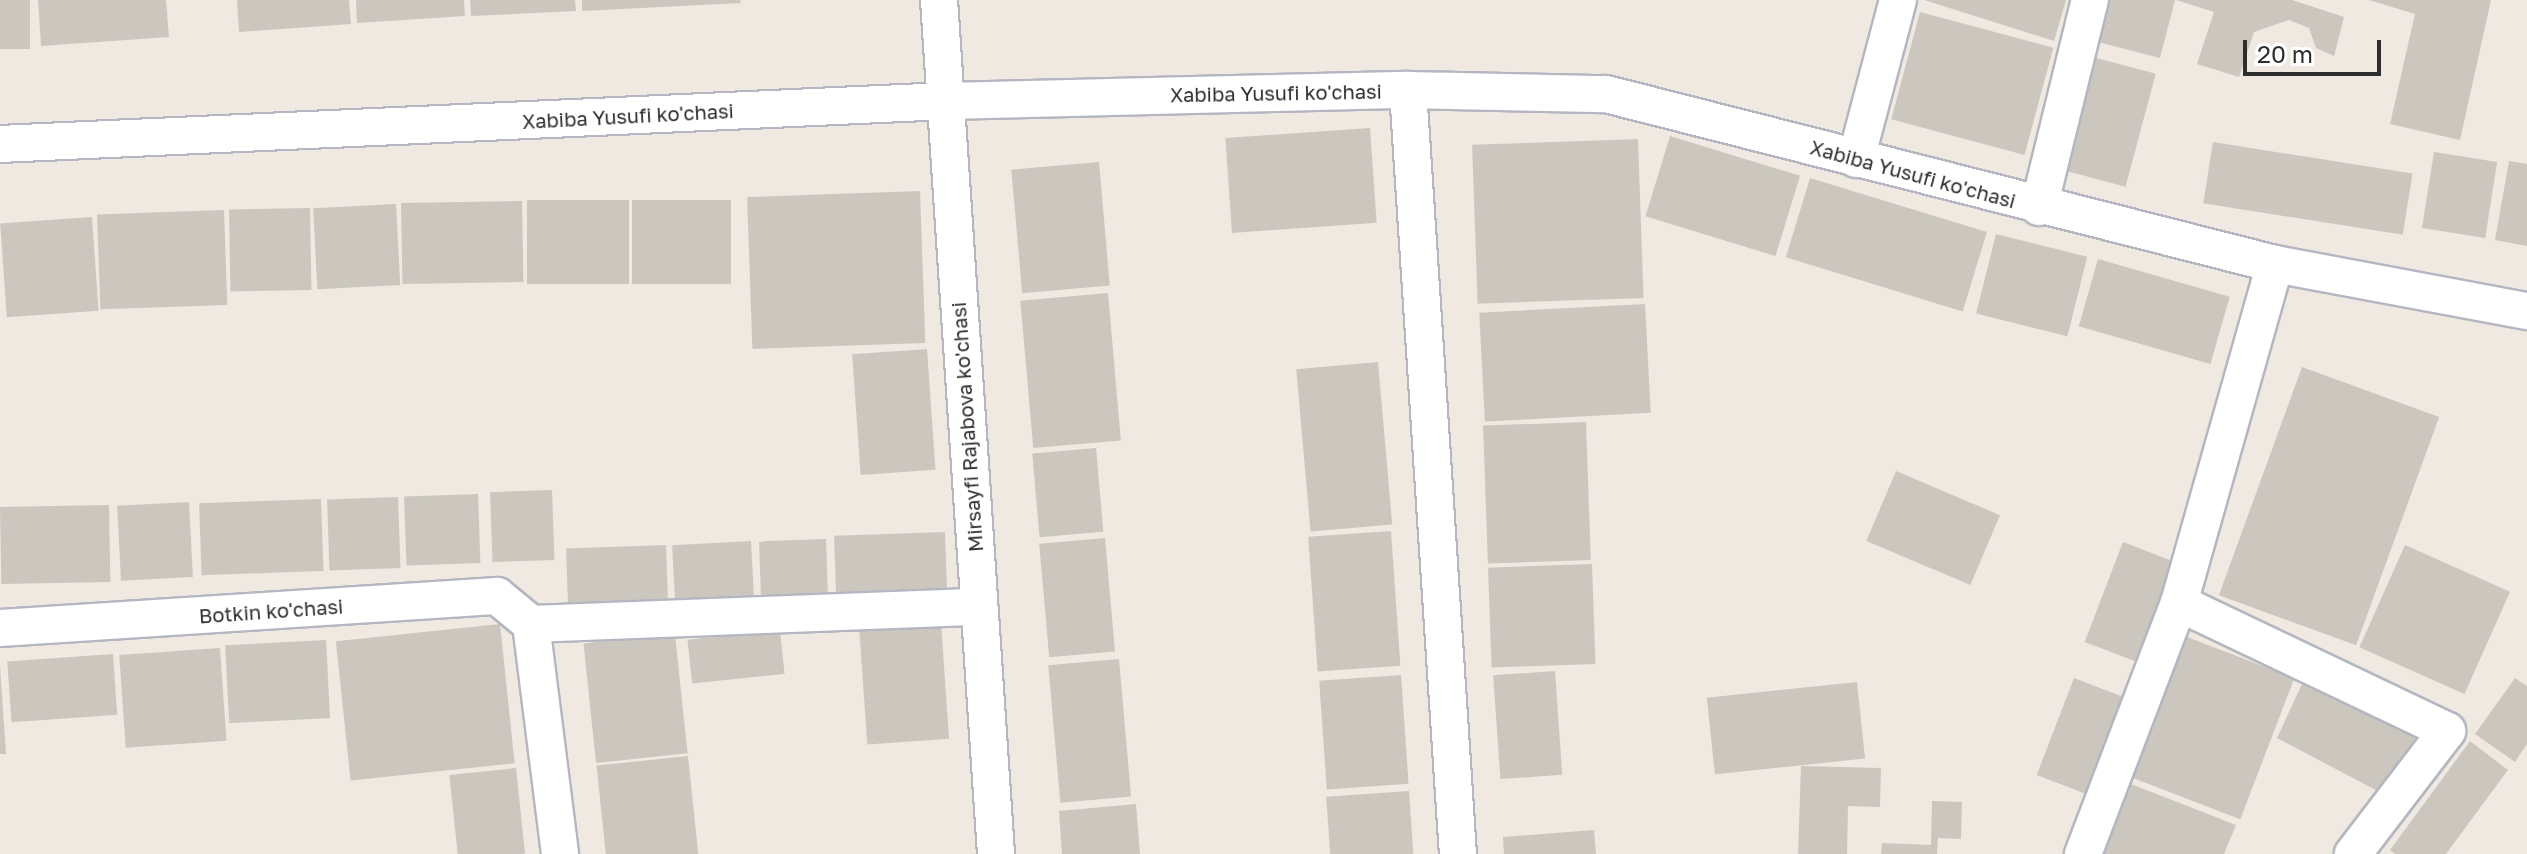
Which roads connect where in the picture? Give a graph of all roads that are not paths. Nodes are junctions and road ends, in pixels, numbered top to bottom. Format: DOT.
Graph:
graph roads {
  1 [pos="939,0"];
  2 [pos="1898,0"];
  3 [pos="2090,0"];
  4 [pos="1408,90"];
  5 [pos="947,101"];
  6 [pos="0,144"];
  7 [pos="1856,159"];
  8 [pos="2039,207"];
  9 [pos="2275,264"];
  10 [pos="2527,311"];
  11 [pos="2179,603"];
  12 [pos="978,607"];
  13 [pos="531,624"];
  14 [pos="0,628"];
  15 [pos="560,854"];
  16 [pos="996,854"];
  17 [pos="1458,854"];
  18 [pos="2083,854"];
  19 [pos="2353,854"];
  1 -- 5 [label="street, Mirsayfi Rajabova ko'chasi"];
  2 -- 7 [label="street"];
  3 -- 8 [label="street"];
  4 -- 5 [label="street, Xabiba Yusufi ko'chasi"];
  4 -- 7 [label="street, Xabiba Yusufi ko'chasi"];
  4 -- 17 [label="street"];
  5 -- 6 [label="street, Xabiba Yusufi ko'chasi"];
  5 -- 12 [label="street, Mirsayfi Rajabova ko'chasi"];
  7 -- 8 [label="street, Xabiba Yusufi ko'chasi"];
  8 -- 9 [label="street, Xabiba Yusufi ko'chasi"];
  9 -- 10 [label="street, Xabiba Yusufi ko'chasi"];
  9 -- 11 [label="street"];
  11 -- 18 [label="street"];
  11 -- 19 [label="street"];
  12 -- 13 [label="street"];
  12 -- 16 [label="street, Mirsayfi Rajabova ko'chasi"];
  13 -- 14 [label="street, Botkin ko'chasi"];
  13 -- 15 [label="street"];
}
